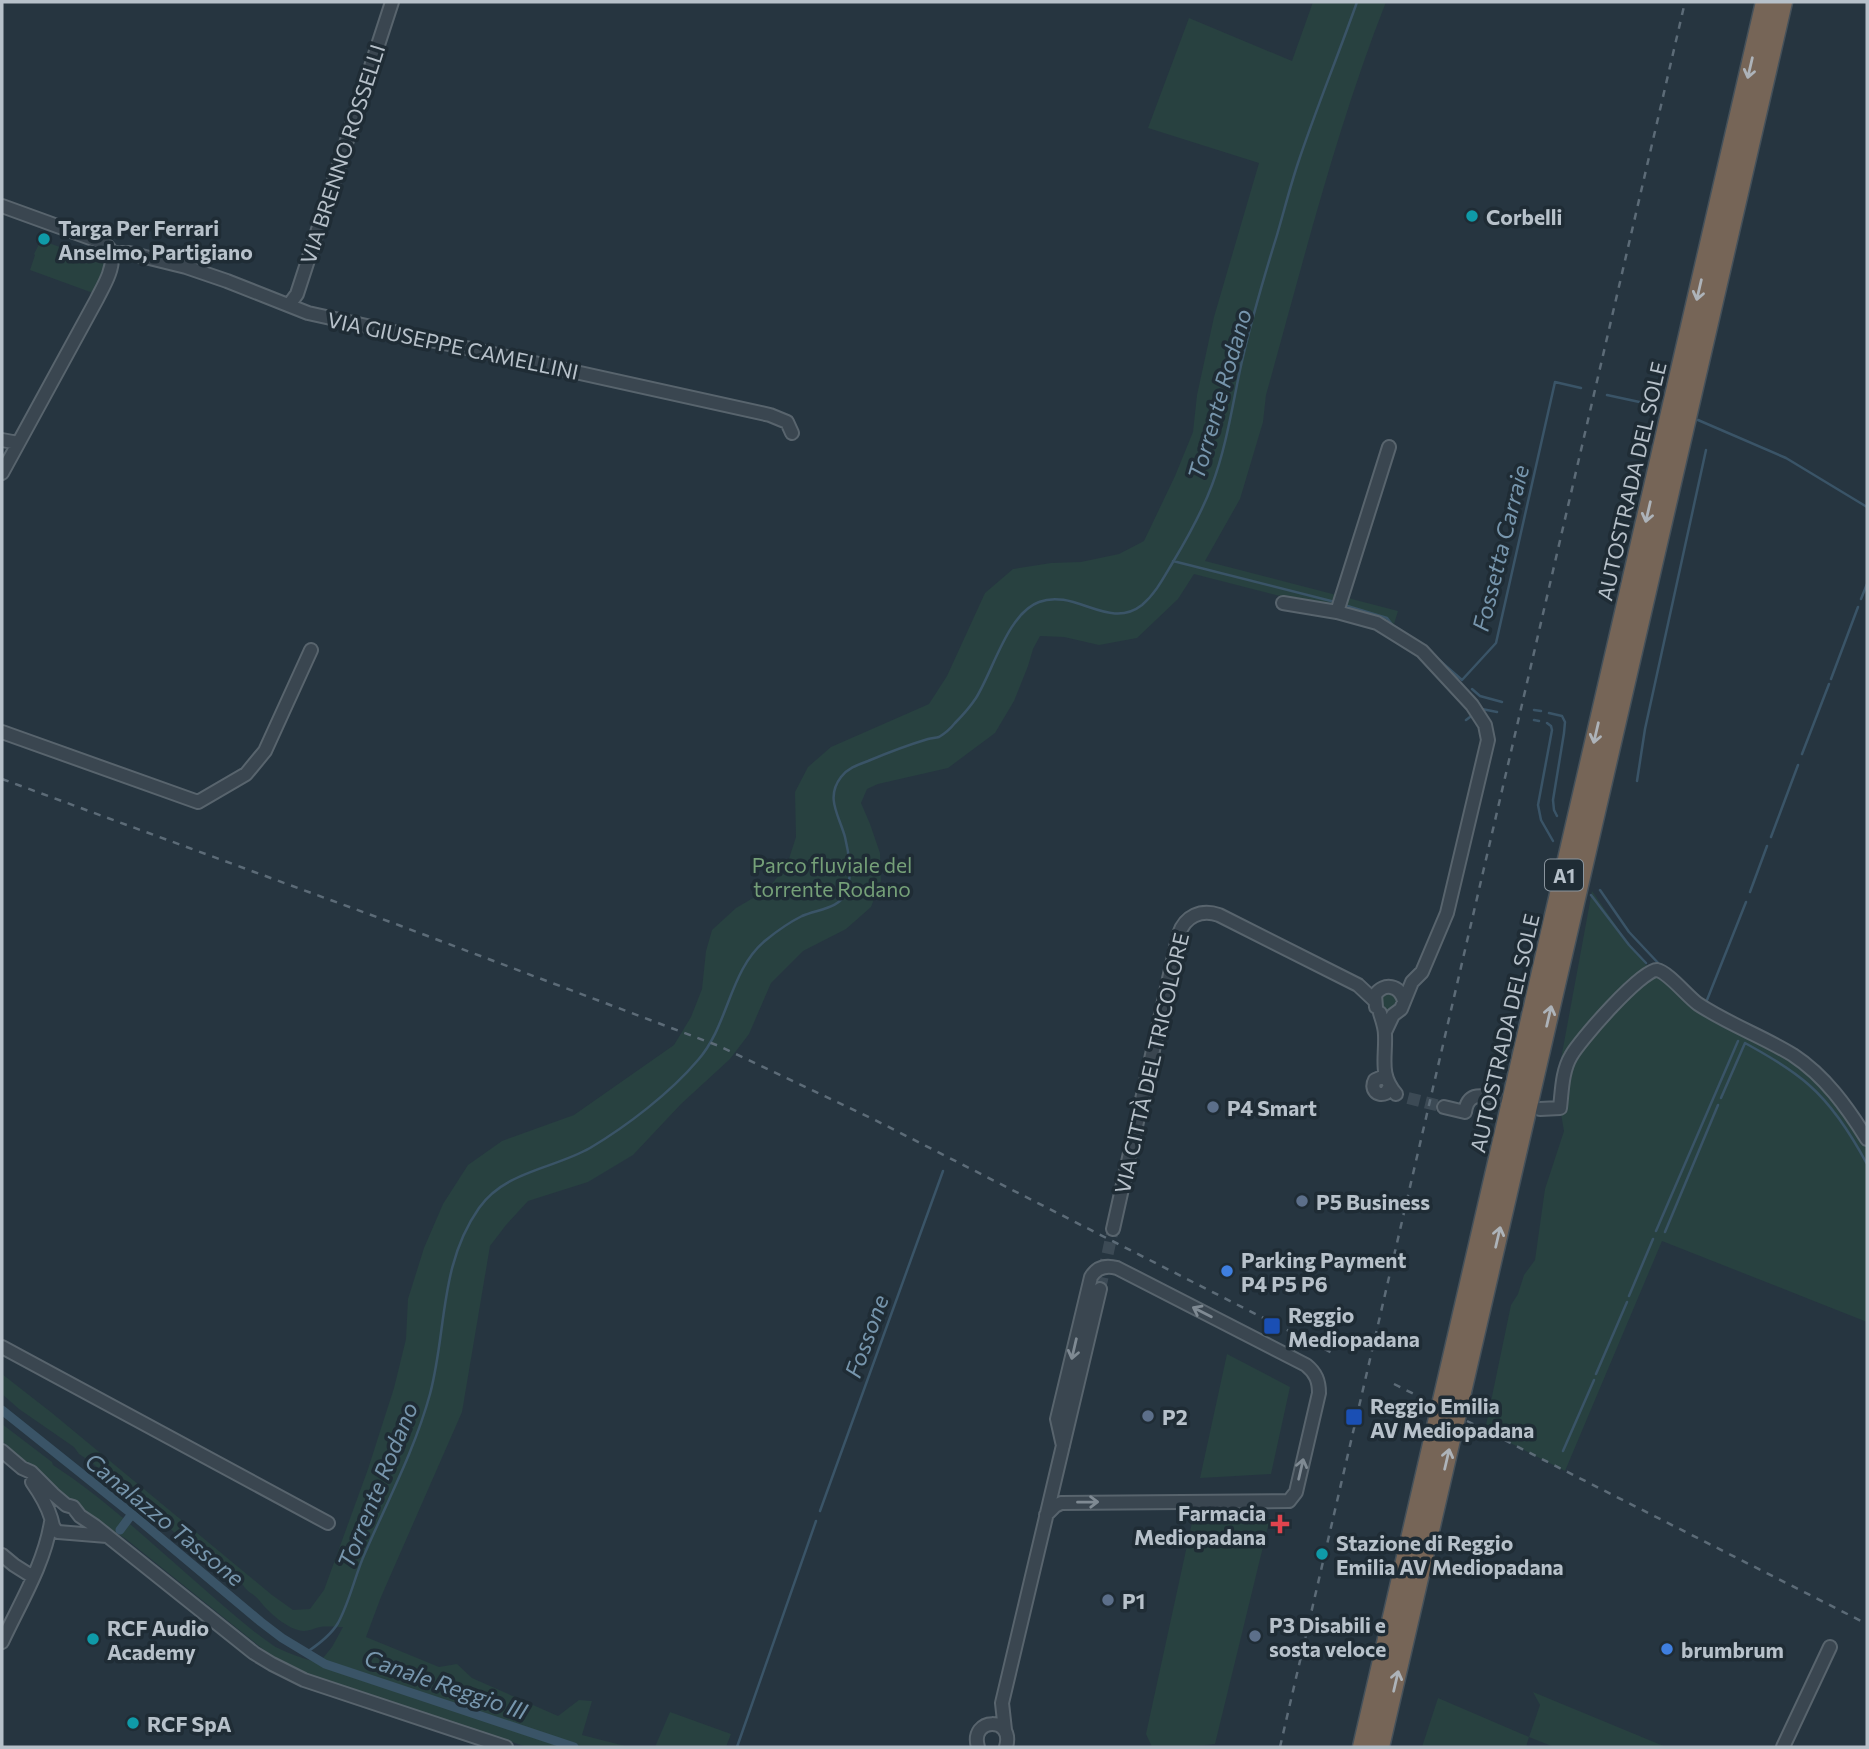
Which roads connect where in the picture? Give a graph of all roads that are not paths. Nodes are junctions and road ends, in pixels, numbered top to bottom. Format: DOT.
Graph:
graph roads {
  1 [pos="392,2"];
  2 [pos="1765,2"];
  3 [pos="1783,2"];
  4 [pos="2,206"];
  5 [pos="113,255"];
  6 [pos="289,305"];
  7 [pos="792,433"];
  8 [pos="2,440"];
  9 [pos="18,443"];
  10 [pos="1389,447"];
  11 [pos="3,466"];
  12 [pos="1283,603"];
  13 [pos="1337,612"];
  14 [pos="311,650"];
  15 [pos="2,732"];
  16 [pos="1412,982"];
  17 [pos="1358,985"];
  18 [pos="1387,988"];
  19 [pos="1374,1000"];
  20 [pos="1404,1001"];
  21 [pos="1380,1013"];
  22 [pos="1393,1015"];
  23 [pos="1385,1032"];
  24 [pos="1391,1088"];
  25 [pos="1497,1098"];
  26 [pos="1444,1107"];
  27 [pos="1540,1108"];
  28 [pos="1867,1139"];
  29 [pos="1113,1228"];
  30 [pos="1100,1289"];
  31 [pos="2,1347"];
  32 [pos="1063,1446"];
  33 [pos="2,1451"];
  34 [pos="22,1468"];
  35 [pos="66,1504"];
  36 [pos="1046,1515"];
  37 [pos="80,1516"];
  38 [pos="51,1520"];
  39 [pos="328,1523"];
  40 [pos="71,1533"];
  41 [pos="107,1536"];
  42 [pos="2,1555"];
  43 [pos="41,1559"];
  44 [pos="33,1577"];
  45 [pos="2,1642"];
  46 [pos="1830,1647"];
  47 [pos="1002,1703"];
  48 [pos="985,1726"];
  49 [pos="1005,1730"];
  50 [pos="506,1747"];
  51 [pos="978,1747"];
  52 [pos="1006,1747"];
  53 [pos="1362,1747"];
  54 [pos="1380,1747"];
  55 [pos="1783,1747"];
  1 -- 6 [label="street, VIA BRENNO ROSSELLI"];
  2 -- 53 [label="highway, AUTOSTRADA DEL SOLE / A1, one-way"];
  54 -- 3 [label="highway, AUTOSTRADA DEL SOLE / A1, one-way"];
  4 -- 5 [label="street"];
  5 -- 6 [label="street, VIA GIUSEPPE CAMELLINI"];
  5 -- 9 [label="street"];
  6 -- 7 [label="street, VIA GIUSEPPE CAMELLINI"];
  8 -- 9 [label="street"];
  9 -- 11 [label="street"];
  10 -- 13 [label="street"];
  12 -- 13 [label="street"];
  13 -- 16 [label="street"];
  14 -- 15 [label="street"];
  16 -- 18 [label="street"];
  16 -- 20 [label="street"];
  17 -- 18 [label="street"];
  17 -- 19 [label="street"];
  17 -- 29 [label="street, VIA CITTÀ DEL TRICOLORE"];
  18 -- 19 [label="street"];
  18 -- 20 [label="street"];
  19 -- 21 [label="street"];
  20 -- 22 [label="street"];
  21 -- 22 [label="street"];
  21 -- 23 [label="street"];
  22 -- 23 [label="street"];
  23 -- 24 [label="street"];
  25 -- 26 [label="street"];
  27 -- 28 [label="street"];
  30 -- 32 [label="street"];
  31 -- 39 [label="street"];
  32 -- 36 [label="street"];
  36 -- 32 [label="street, one-way"];
  33 -- 34 [label="street"];
  34 -- 35 [label="street"];
  34 -- 38 [label="street"];
  35 -- 37 [label="street"];
  35 -- 38 [label="street"];
  36 -- 47 [label="street"];
  37 -- 40 [label="street"];
  37 -- 41 [label="street"];
  38 -- 40 [label="street"];
  38 -- 43 [label="street"];
  40 -- 41 [label="street"];
  40 -- 43 [label="street"];
  41 -- 50 [label="street"];
  42 -- 44 [label="street"];
  43 -- 44 [label="street"];
  44 -- 45 [label="street"];
  46 -- 55 [label="street"];
  47 -- 48 [label="street"];
  47 -- 49 [label="street"];
  48 -- 49 [label="street"];
  48 -- 51 [label="street"];
  49 -- 52 [label="street"];
}
